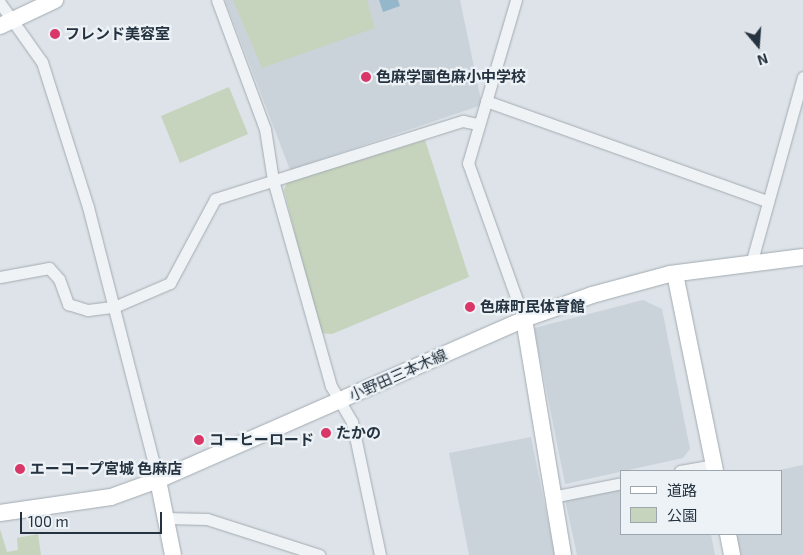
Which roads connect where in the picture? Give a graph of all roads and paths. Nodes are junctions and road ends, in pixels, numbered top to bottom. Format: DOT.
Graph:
graph roads {
  1 [pos="55,0"];
  2 [pos="217,0"];
  3 [pos="516,0"];
  4 [pos="0,3"];
  5 [pos="31,6"];
  6 [pos="7,23"];
  7 [pos="803,77"];
  8 [pos="486,101"];
  9 [pos="477,124"];
  10 [pos="273,180"];
  11 [pos="767,201"];
  12 [pos="803,257"];
  13 [pos="751,264"];
  14 [pos="675,274"];
  15 [pos="0,276"];
  16 [pos="114,307"];
  17 [pos="524,319"];
  18 [pos="340,400"];
  19 [pos="714,468"];
  20 [pos="691,470"];
  21 [pos="158,480"];
  22 [pos="620,483"];
  23 [pos="552,497"];
  24 [pos="0,513"];
  25 [pos="166,518"];
  26 [pos="728,535"];
  27 [pos="307,553"];
  28 [pos="174,555"];
  29 [pos="319,555"];
  30 [pos="380,555"];
  31 [pos="563,555"];
  32 [pos="732,555"];
  1 -- 5 [label="main road"];
  2 -- 10 [label="street"];
  3 -- 8 [label="street"];
  4 -- 6 [label="street"];
  5 -- 6 [label="main road"];
  6 -- 16 [label="street"];
  7 -- 11 [label="street"];
  8 -- 9 [label="street"];
  8 -- 11 [label="street"];
  9 -- 10 [label="street"];
  9 -- 17 [label="street"];
  10 -- 16 [label="street"];
  10 -- 18 [label="street"];
  11 -- 13 [label="street"];
  12 -- 13 [label="main road, 小野田三本木線"];
  13 -- 14 [label="main road, 小野田三本木線"];
  14 -- 17 [label="main road, 小野田三本木線"];
  14 -- 19 [label="main road"];
  15 -- 16 [label="street"];
  16 -- 21 [label="street"];
  17 -- 18 [label="main road, 小野田三本木線"];
  17 -- 23 [label="main road"];
  18 -- 21 [label="main road, 小野田三本木線"];
  18 -- 30 [label="street"];
  19 -- 20 [label="street"];
  21 -- 24 [label="main road, 小野田三本木線"];
  21 -- 25 [label="main road"];
  22 -- 23 [label="street"];
  23 -- 31 [label="main road"];
  25 -- 27 [label="street"];
  25 -- 28 [label="main road"];
  26 -- 32 [label="main road"];
  27 -- 29 [label="street"];
}
